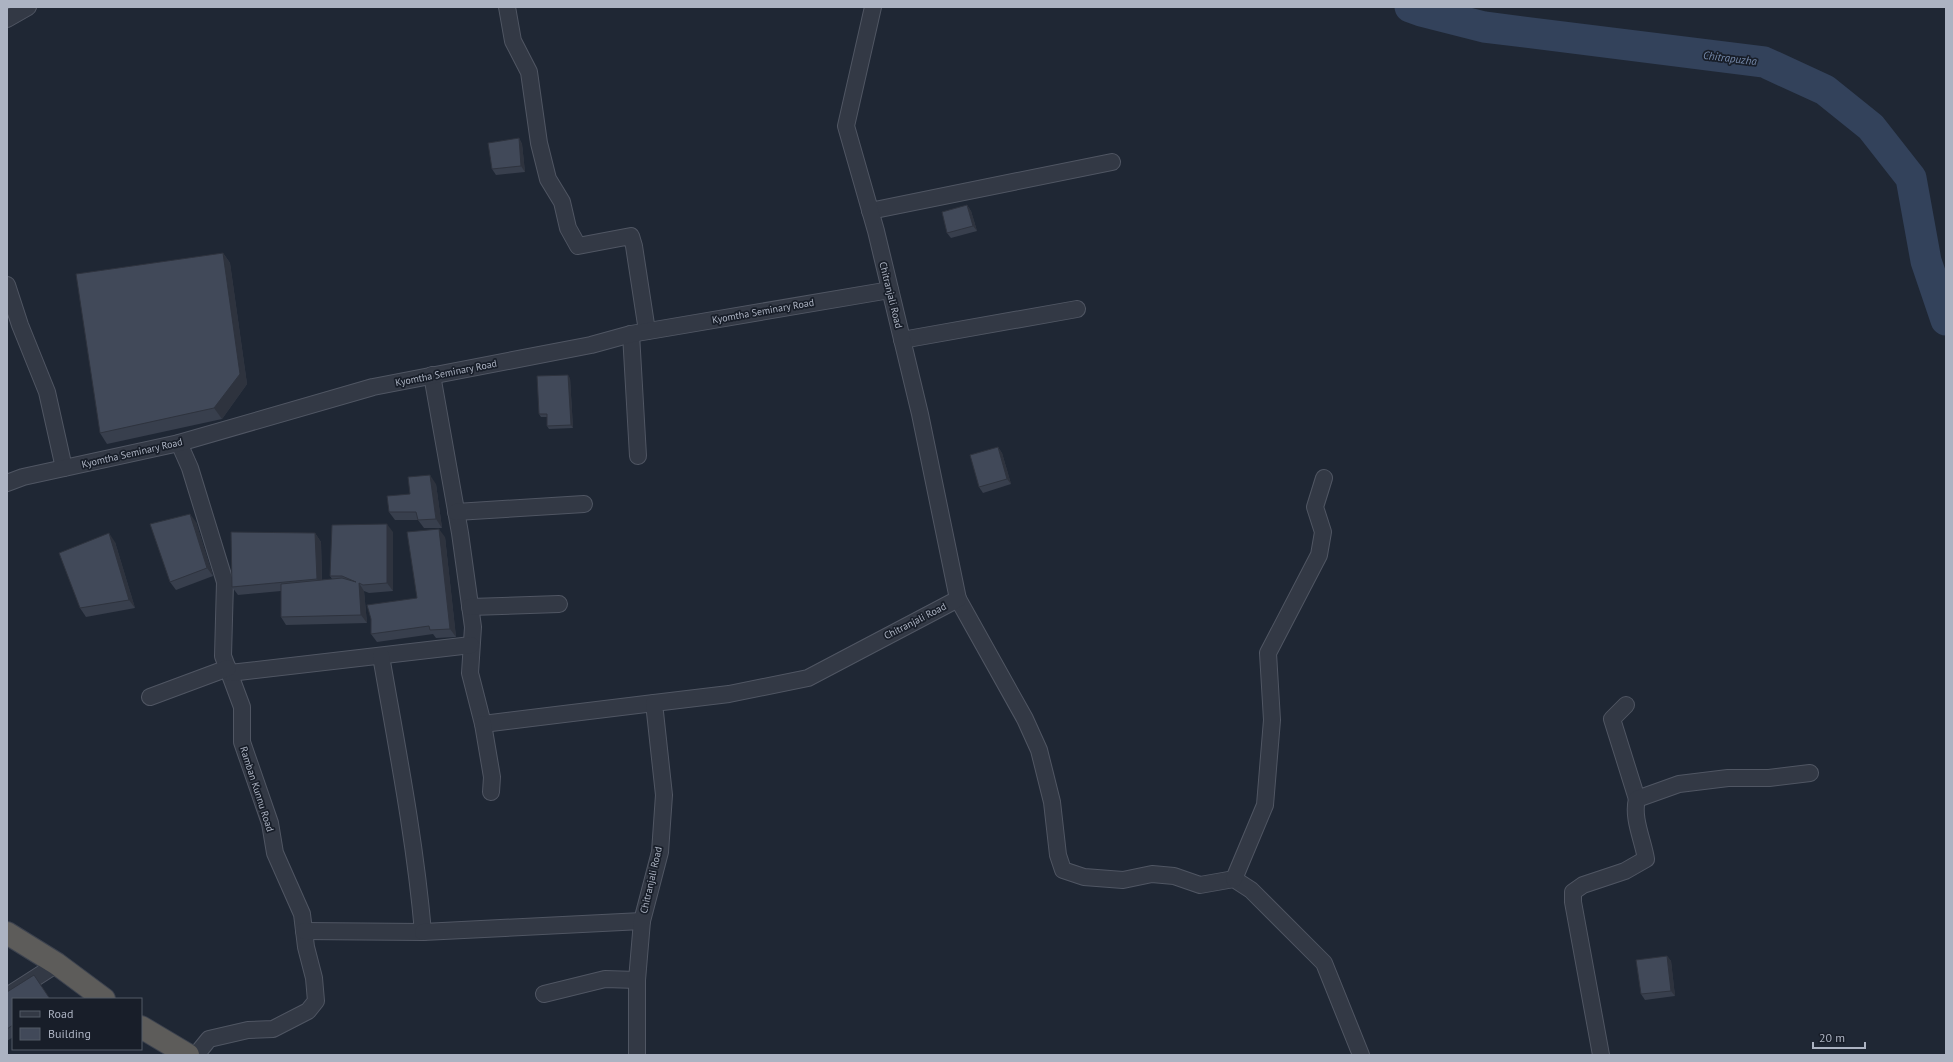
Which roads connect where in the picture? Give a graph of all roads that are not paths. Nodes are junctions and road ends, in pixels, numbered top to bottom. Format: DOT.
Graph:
graph roads {
  1 [pos="28,7"];
  2 [pos="507,7"];
  3 [pos="873,7"];
  4 [pos="7,19"];
  5 [pos="1112,162"];
  6 [pos="870,211"];
  7 [pos="7,285"];
  8 [pos="890,290"];
  9 [pos="1077,309"];
  10 [pos="647,331"];
  11 [pos="631,334"];
  12 [pos="902,340"];
  13 [pos="432,375"];
  14 [pos="179,443"];
  15 [pos="638,456"];
  16 [pos="64,468"];
  17 [pos="1324,478"];
  18 [pos="7,483"];
  19 [pos="584,504"];
  20 [pos="456,512"];
  21 [pos="958,599"];
  22 [pos="559,604"];
  23 [pos="470,607"];
  24 [pos="471,645"];
  25 [pos="380,656"];
  26 [pos="229,671"];
  27 [pos="150,697"];
  28 [pos="654,703"];
  29 [pos="1626,705"];
  30 [pos="483,724"];
  31 [pos="1810,773"];
  32 [pos="491,792"];
  33 [pos="1638,799"];
  34 [pos="1234,879"];
  35 [pos="642,921"];
  36 [pos="304,931"];
  37 [pos="423,932"];
  38 [pos="7,934"];
  39 [pos="57,964"];
  40 [pos="637,980"];
  41 [pos="544,994"];
  42 [pos="7,996"];
  43 [pos="103,998"];
  44 [pos="142,1027"];
  45 [pos="188,1055"];
  46 [pos="196,1055"];
  47 [pos="637,1055"];
  48 [pos="1361,1055"];
  49 [pos="1601,1055"];
  1 -- 4 [label="street"];
  2 -- 10 [label="street"];
  3 -- 6 [label="street, Chitranjali Road"];
  5 -- 6 [label="street"];
  6 -- 8 [label="street, Chitranjali Road"];
  7 -- 16 [label="street"];
  8 -- 10 [label="street, Kyomtha Seminary Road"];
  8 -- 12 [label="street, Chitranjali Road"];
  9 -- 12 [label="street"];
  10 -- 11 [label="street, Kyomtha Seminary Road"];
  11 -- 13 [label="street, Kyomtha Seminary Road"];
  11 -- 15 [label="street"];
  12 -- 21 [label="street, Chitranjali Road"];
  13 -- 14 [label="street, Kyomtha Seminary Road"];
  13 -- 20 [label="street"];
  14 -- 16 [label="street, Kyomtha Seminary Road"];
  14 -- 26 [label="street, Ramban Kunnu Road"];
  16 -- 18 [label="street, Kyomtha Seminary Road"];
  17 -- 34 [label="street"];
  19 -- 20 [label="street"];
  20 -- 23 [label="street"];
  21 -- 28 [label="street, Chitranjali Road"];
  21 -- 34 [label="street"];
  22 -- 23 [label="street"];
  23 -- 24 [label="street"];
  24 -- 25 [label="street"];
  24 -- 30 [label="street"];
  25 -- 26 [label="street"];
  25 -- 37 [label="street"];
  26 -- 27 [label="street"];
  26 -- 36 [label="street, Ramban Kunnu Road"];
  28 -- 30 [label="street"];
  28 -- 35 [label="street, Chitranjali Road"];
  29 -- 33 [label="street"];
  30 -- 32 [label="street"];
  31 -- 33 [label="street"];
  33 -- 49 [label="street"];
  34 -- 48 [label="street"];
  35 -- 37 [label="street"];
  35 -- 40 [label="street, Chitranjali Road"];
  36 -- 37 [label="street"];
  36 -- 46 [label="street, Ramban Kunnu Road"];
  38 -- 39 [label="highway"];
  39 -- 42 [label="street"];
  39 -- 43 [label="highway"];
  40 -- 41 [label="street"];
  40 -- 47 [label="street, Chitranjali Road"];
  44 -- 45 [label="highway"];
}
